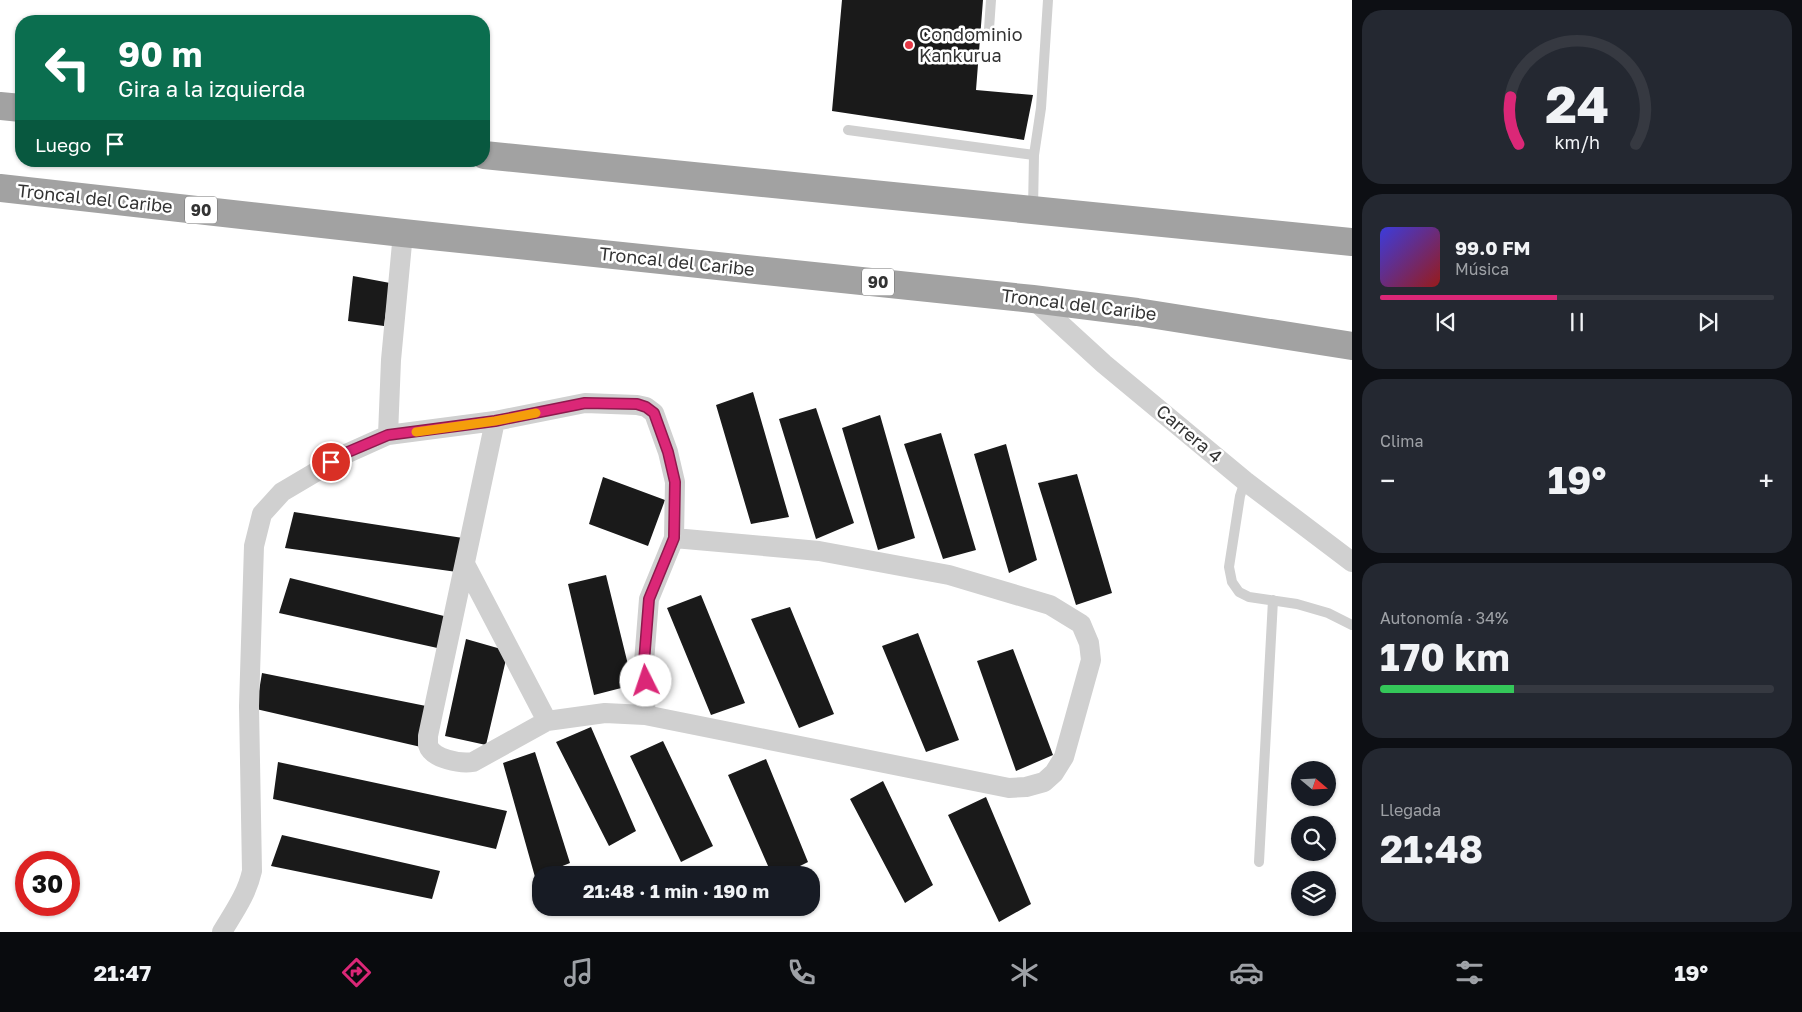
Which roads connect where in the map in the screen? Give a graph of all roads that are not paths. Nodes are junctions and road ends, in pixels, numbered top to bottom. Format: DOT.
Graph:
graph roads {
  1 [pos="991,0"];
  2 [pos="1048,0"];
  3 [pos="989,29"];
  4 [pos="0,106"];
  5 [pos="15,107"];
  6 [pos="848,130"];
  7 [pos="490,155"];
  8 [pos="1034,155"];
  9 [pos="0,188"];
  10 [pos="1033,210"];
  11 [pos="403,233"];
  12 [pos="1352,242"];
  13 [pos="1033,298"];
  14 [pos="1352,346"];
  15 [pos="495,421"];
  16 [pos="388,435"];
  17 [pos="1245,481"];
  18 [pos="674,538"];
  19 [pos="1352,562"];
  20 [pos="466,566"];
  21 [pos="1273,600"];
  22 [pos="1352,625"];
  23 [pos="645,715"];
  24 [pos="547,721"];
  25 [pos="1259,862"];
  26 [pos="222,932"];
  1 -- 3 [label="lane"];
  2 -- 8 [label="lane"];
  4 -- 5 [label="highway"];
  6 -- 8 [label="lane"];
  7 -- 10 [label="highway"];
  8 -- 10 [label="lane"];
  9 -- 11 [label="highway, Troncal del Caribe / 90"];
  10 -- 12 [label="highway"];
  11 -- 13 [label="highway, Troncal del Caribe / 90"];
  11 -- 16 [label="street"];
  13 -- 14 [label="highway, Troncal del Caribe / 90"];
  13 -- 17 [label="street, Carrera 4"];
  15 -- 16 [label="street"];
  15 -- 18 [label="street"];
  15 -- 20 [label="street"];
  16 -- 26 [label="street"];
  17 -- 19 [label="street, Carrera 4"];
  17 -- 21 [label="lane"];
  18 -- 23 [label="street"];
  18 -- 23 [label="street"];
  20 -- 24 [label="street"];
  20 -- 24 [label="street"];
  21 -- 22 [label="lane"];
  21 -- 25 [label="lane"];
  23 -- 24 [label="street"];
}
